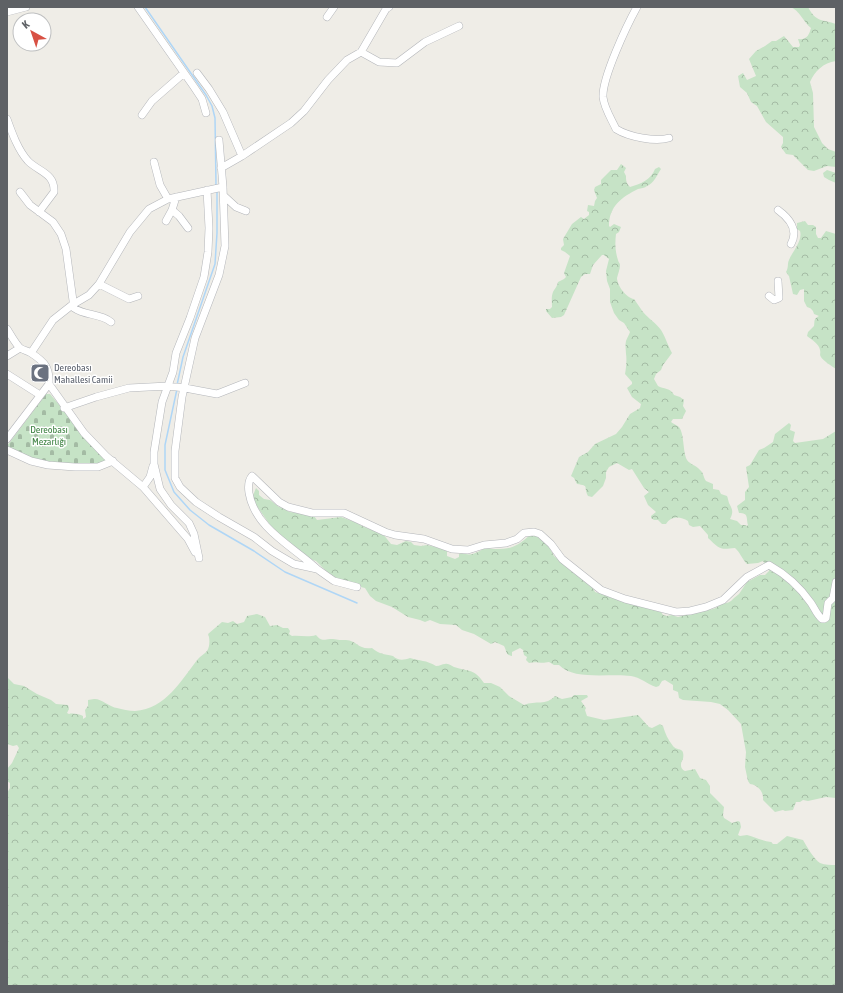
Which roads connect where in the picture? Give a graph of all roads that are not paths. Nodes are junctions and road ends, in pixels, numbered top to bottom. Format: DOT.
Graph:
graph roads {
  1 [pos="26,7"];
  2 [pos="138,7"];
  3 [pos="334,7"];
  4 [pos="389,7"];
  5 [pos="637,7"];
  6 [pos="7,12"];
  7 [pos="327,17"];
  8 [pos="459,26"];
  9 [pos="361,52"];
  10 [pos="184,73"];
  11 [pos="197,73"];
  12 [pos="206,113"];
  13 [pos="142,115"];
  14 [pos="7,119"];
  15 [pos="669,138"];
  16 [pos="219,140"];
  17 [pos="242,156"];
  18 [pos="154,162"];
  19 [pos="221,168"];
  20 [pos="223,187"];
  21 [pos="206,190"];
  22 [pos="20,192"];
  23 [pos="224,196"];
  24 [pos="172,198"];
  25 [pos="172,210"];
  26 [pos="778,210"];
  27 [pos="246,211"];
  28 [pos="39,212"];
  29 [pos="166,221"];
  30 [pos="188,228"];
  31 [pos="791,244"];
  32 [pos="778,281"];
  33 [pos="99,284"];
  34 [pos="138,296"];
  35 [pos="769,296"];
  36 [pos="72,305"];
  37 [pos="111,322"];
  38 [pos="7,329"];
  39 [pos="20,348"];
  40 [pos="31,353"];
  41 [pos="7,356"];
  42 [pos="7,374"];
  43 [pos="245,383"];
  44 [pos="49,384"];
  45 [pos="168,386"];
  46 [pos="185,388"];
  47 [pos="40,395"];
  48 [pos="64,408"];
  49 [pos="7,438"];
  50 [pos="7,450"];
  51 [pos="113,461"];
  52 [pos="154,464"];
  53 [pos="144,487"];
  54 [pos="317,570"];
  55 [pos="836,582"];
  56 [pos="357,588"];
  1 -- 6 [label="street"];
  2 -- 10 [label="street"];
  3 -- 7 [label="street"];
  4 -- 9 [label="street"];
  5 -- 15 [label="street"];
  8 -- 9 [label="street"];
  9 -- 17 [label="street"];
  10 -- 12 [label="street"];
  10 -- 13 [label="street"];
  11 -- 17 [label="street"];
  14 -- 28 [label="street"];
  16 -- 19 [label="street"];
  17 -- 19 [label="street"];
  18 -- 24 [label="street"];
  19 -- 20 [label="street"];
  20 -- 21 [label="street"];
  20 -- 23 [label="street"];
  21 -- 24 [label="street"];
  21 -- 45 [label="street"];
  22 -- 28 [label="street"];
  23 -- 27 [label="street"];
  23 -- 46 [label="street"];
  24 -- 25 [label="street"];
  24 -- 33 [label="street"];
  25 -- 29 [label="street"];
  25 -- 30 [label="street"];
  26 -- 31 [label="street"];
  28 -- 36 [label="street"];
  32 -- 35 [label="street"];
  33 -- 34 [label="street"];
  33 -- 36 [label="street"];
  36 -- 37 [label="street"];
  36 -- 40 [label="street"];
  38 -- 39 [label="street"];
  39 -- 40 [label="street"];
  39 -- 41 [label="street"];
  40 -- 44 [label="street"];
  42 -- 47 [label="street"];
  43 -- 46 [label="street"];
  44 -- 47 [label="street"];
  44 -- 48 [label="street"];
  45 -- 46 [label="street"];
  45 -- 48 [label="street"];
  45 -- 52 [label="street"];
  46 -- 54 [label="street"];
  47 -- 49 [label="street"];
  48 -- 51 [label="street"];
  50 -- 51 [label="street"];
  51 -- 53 [label="street"];
  52 -- 53 [label="street"];
  52 -- 53 [label="street"];
  54 -- 55 [label="street"];
  54 -- 56 [label="street"];
}
